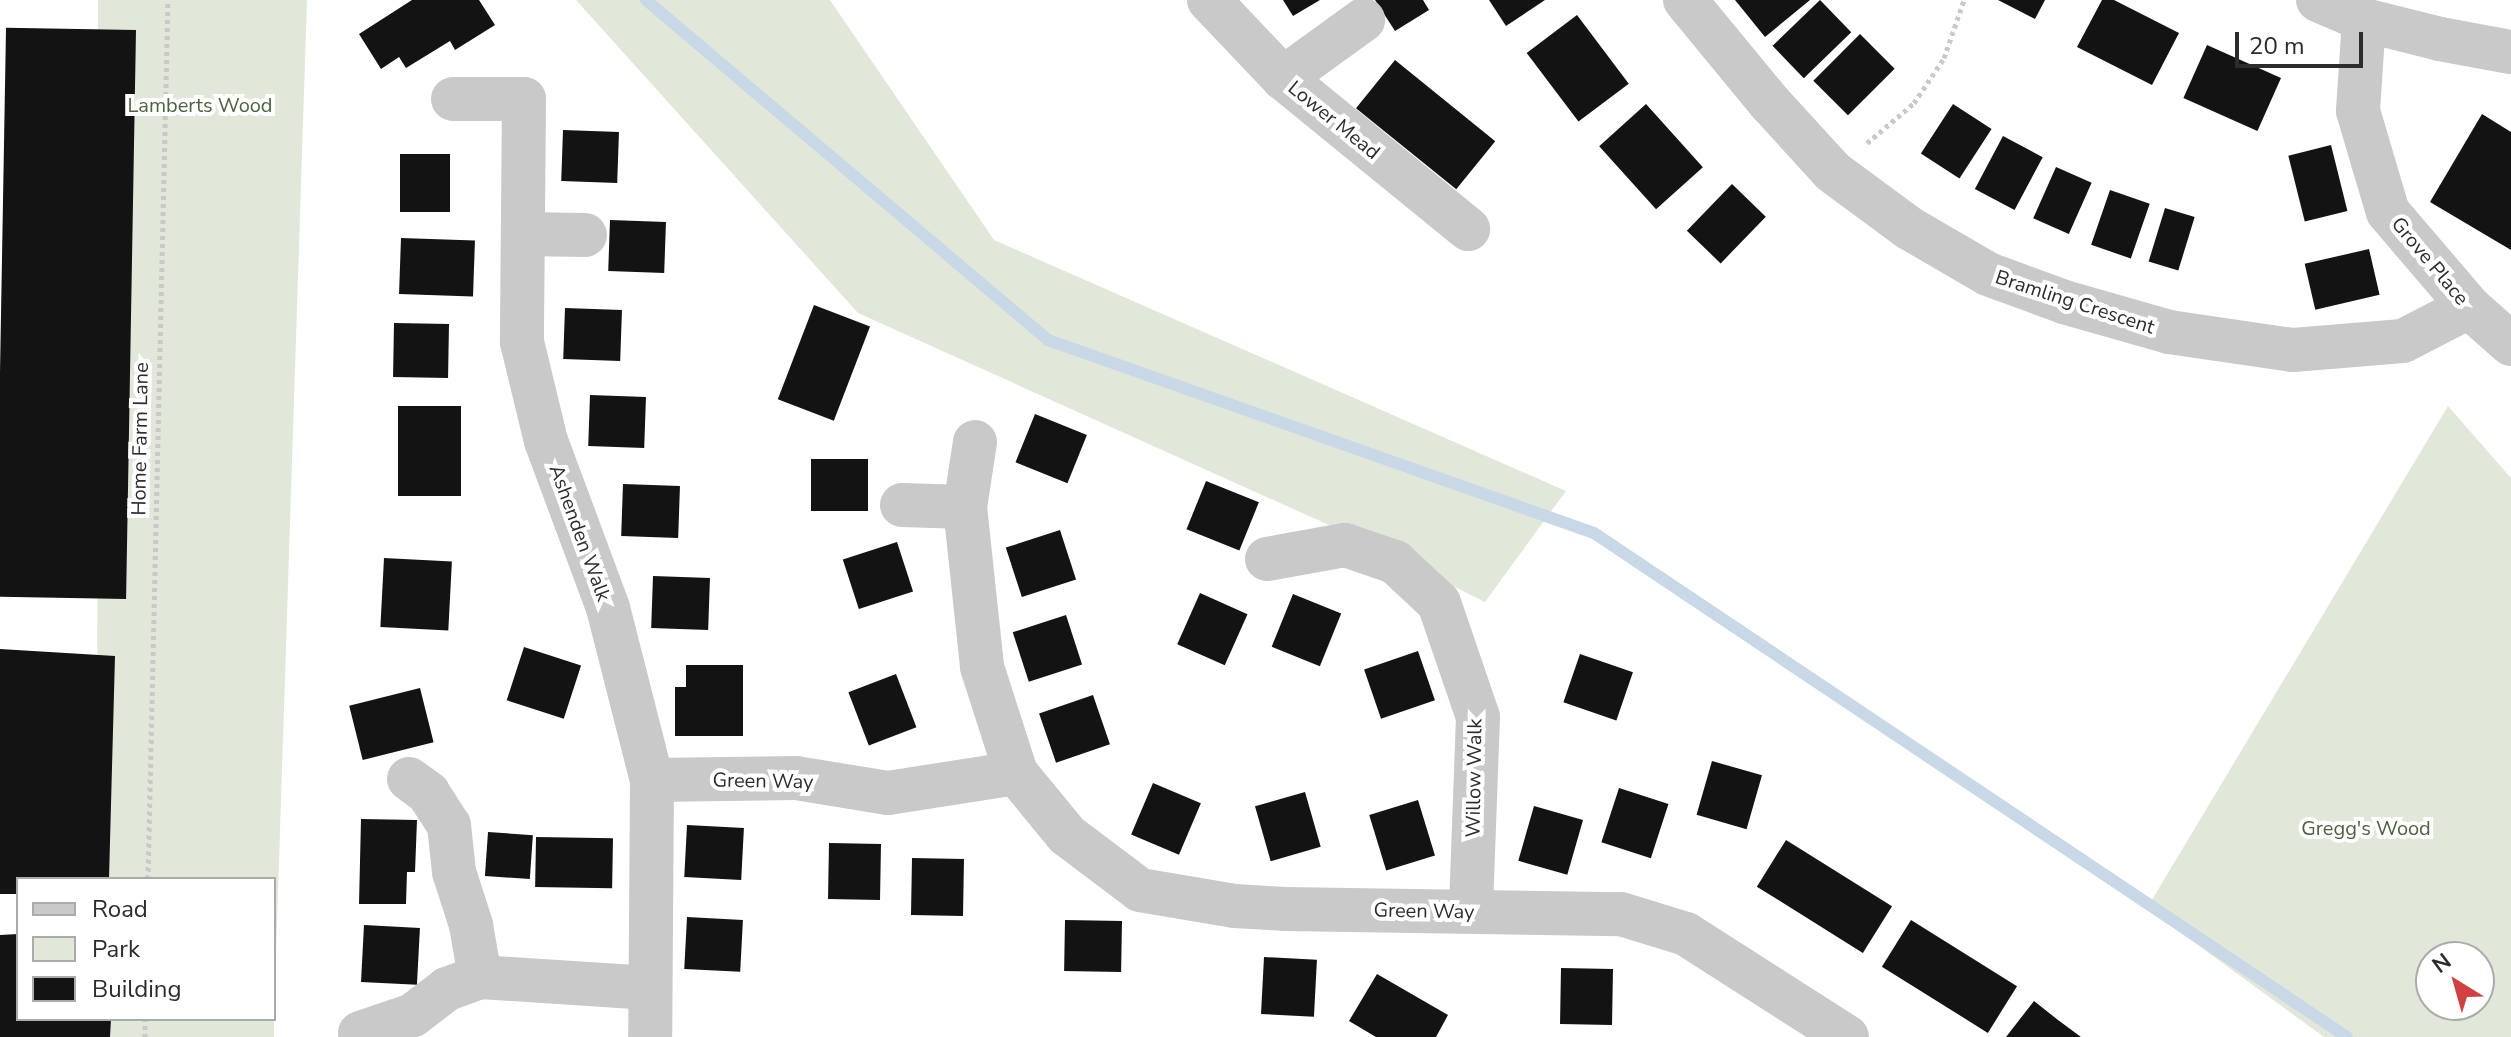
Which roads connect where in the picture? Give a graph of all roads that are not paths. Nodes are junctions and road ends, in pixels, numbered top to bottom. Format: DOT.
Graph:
graph roads {
  1 [pos="1209,0"];
  2 [pos="1685,0"];
  3 [pos="2318,0"];
  4 [pos="1363,20"];
  5 [pos="2364,20"];
  6 [pos="2511,52"];
  7 [pos="1283,78"];
  8 [pos="453,99"];
  9 [pos="1468,229"];
  10 [pos="523,234"];
  11 [pos="585,235"];
  12 [pos="2469,307"];
  13 [pos="2511,344"];
  14 [pos="975,442"];
  15 [pos="902,505"];
  16 [pos="965,507"];
  17 [pos="1267,559"];
  18 [pos="1016,773"];
  19 [pos="409,779"];
  20 [pos="652,780"];
  21 [pos="1471,911"];
  22 [pos="480,977"];
  23 [pos="650,988"];
  24 [pos="360,1033"];
  25 [pos="650,1037"];
  26 [pos="1847,1037"];
  1 -- 7 [label="street, Lower Mead"];
  2 -- 12 [label="street, Bramling Crescent"];
  3 -- 5 [label="street"];
  4 -- 7 [label="street"];
  5 -- 6 [label="street"];
  5 -- 12 [label="street, Grove Place"];
  7 -- 9 [label="street, Lower Mead"];
  8 -- 10 [label="street, Ashenden Walk"];
  10 -- 11 [label="street"];
  10 -- 20 [label="street, Ashenden Walk"];
  12 -- 13 [label="street, Grove Place"];
  14 -- 16 [label="street, Green Way"];
  15 -- 16 [label="street"];
  16 -- 18 [label="street, Green Way"];
  17 -- 21 [label="street, Willow Walk"];
  18 -- 20 [label="street, Green Way"];
  18 -- 21 [label="street, Green Way"];
  19 -- 22 [label="street"];
  20 -- 23 [label="street, Ashenden Walk"];
  21 -- 26 [label="street, Green Way"];
  22 -- 23 [label="street"];
  22 -- 24 [label="street"];
  23 -- 25 [label="street, Ashenden Walk"];
}
